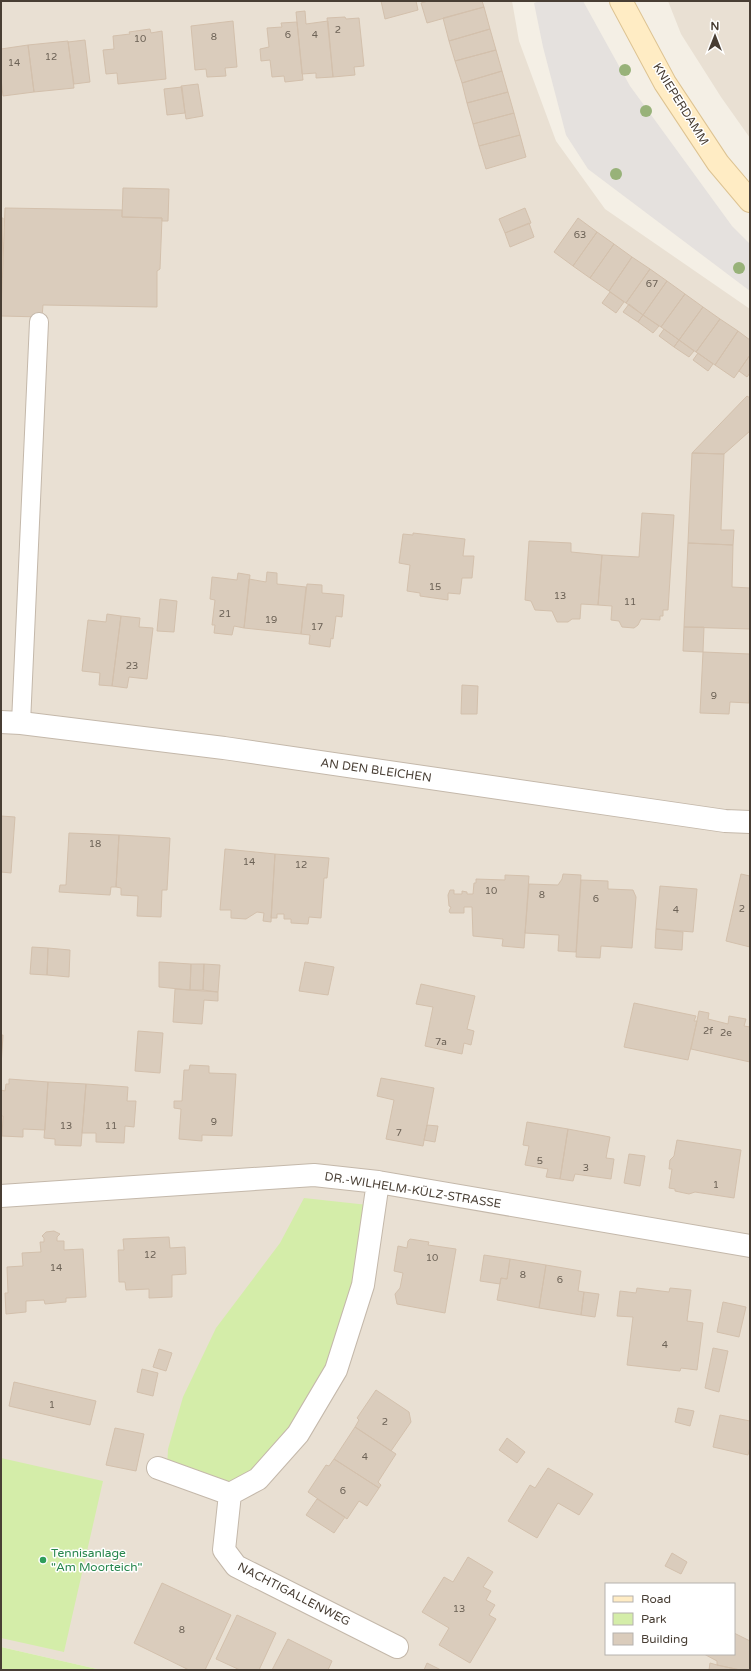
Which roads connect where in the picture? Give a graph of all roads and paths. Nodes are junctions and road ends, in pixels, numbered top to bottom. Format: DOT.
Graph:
graph roads {
  1 [pos="621,1"];
  2 [pos="750,201"];
  3 [pos="39,322"];
  4 [pos="11,722"];
  5 [pos="750,822"];
  6 [pos="378,1182"];
  7 [pos="1,1196"];
  8 [pos="750,1246"];
  9 [pos="158,1468"];
  10 [pos="230,1494"];
  11 [pos="397,1647"];
  1 -- 2 [label="main road, KNIEPERDAMM"];
  3 -- 4 [label="lane"];
  4 -- 5 [label="street, AN DEN BLEICHEN"];
  6 -- 7 [label="street, DR.-WILHELM-KÜLZ-STRASSE"];
  6 -- 8 [label="street, DR.-WILHELM-KÜLZ-STRASSE"];
  6 -- 10 [label="street"];
  9 -- 10 [label="street"];
  10 -- 11 [label="street, NACHTIGALLENWEG"];
}
